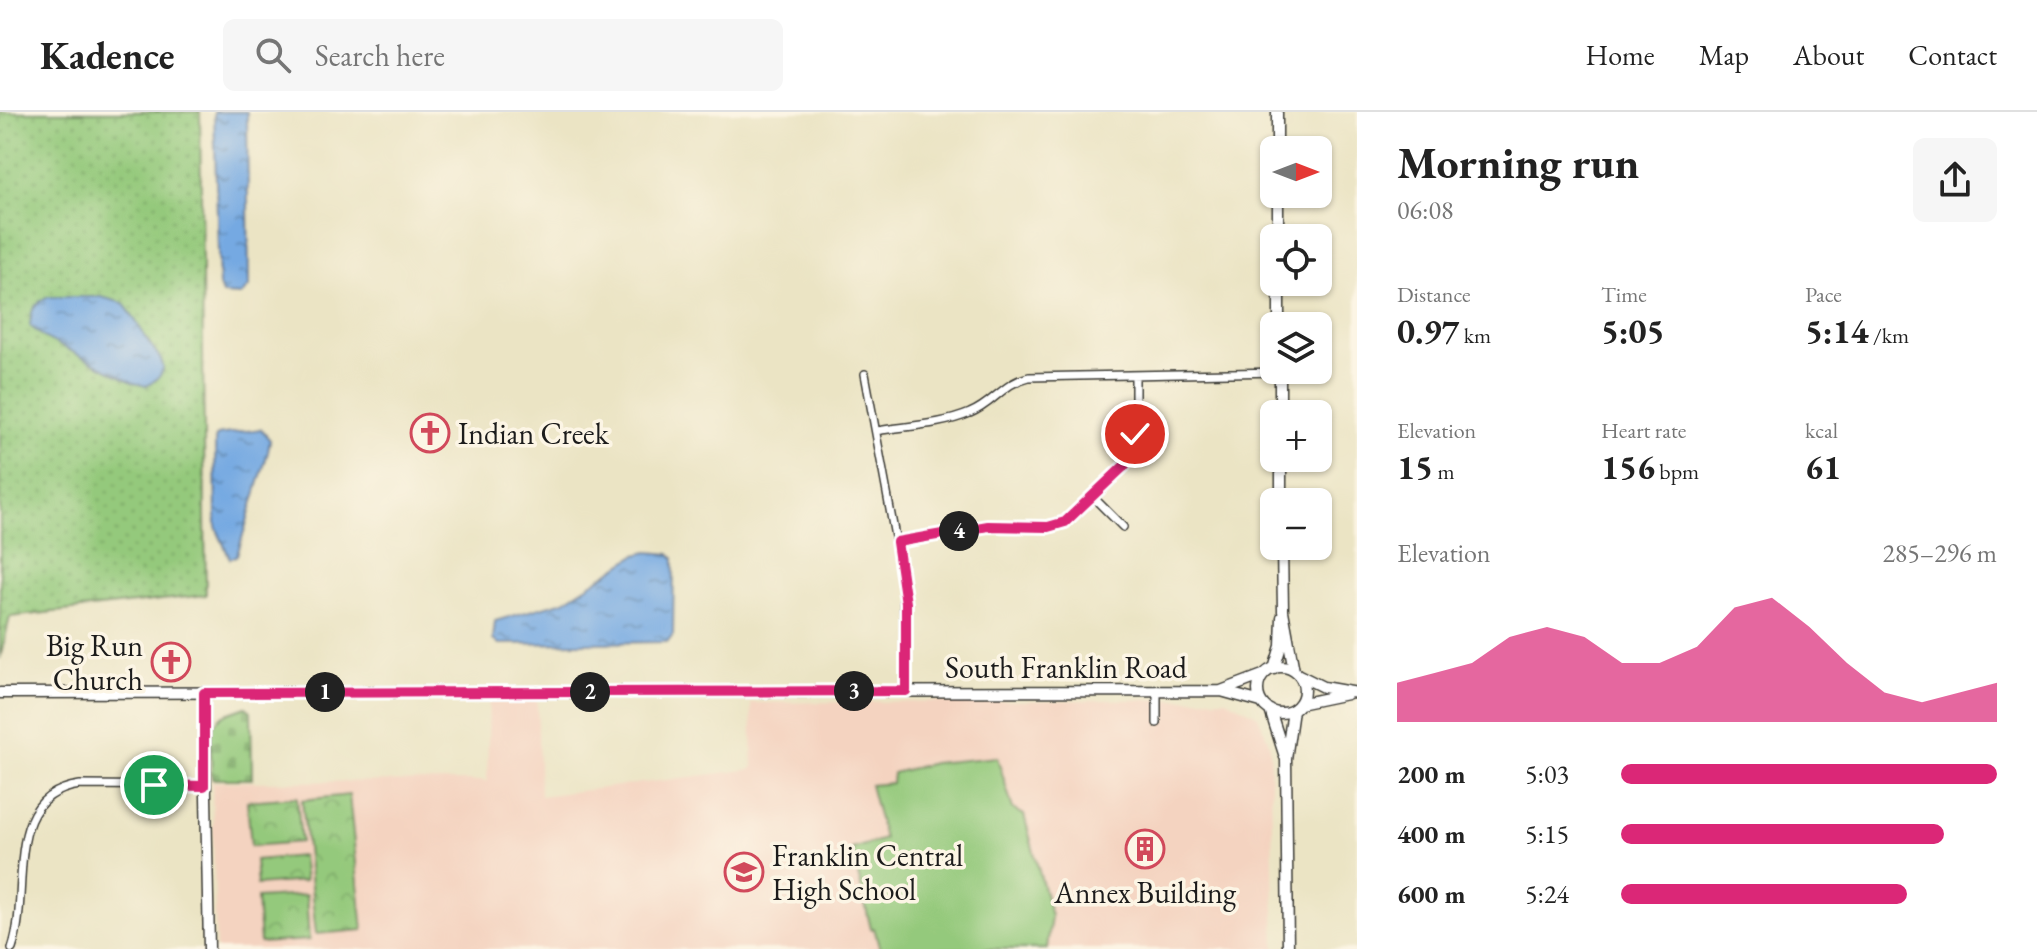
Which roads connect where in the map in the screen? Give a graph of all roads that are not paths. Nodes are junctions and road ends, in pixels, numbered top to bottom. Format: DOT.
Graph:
graph roads {
  1 [pos="1277,112"];
  2 [pos="1277,136"];
  3 [pos="1260,372"];
  4 [pos="865,374"];
  5 [pos="1135,375"];
  6 [pos="876,431"];
  7 [pos="1094,498"];
  8 [pos="1123,527"];
  9 [pos="897,542"];
  10 [pos="1282,560"];
  11 [pos="1283,611"];
  12 [pos="1274,669"];
  13 [pos="1295,673"];
  14 [pos="1264,675"];
  15 [pos="1157,690"];
  16 [pos="906,691"];
  17 [pos="1221,691"];
  18 [pos="0,693"];
  19 [pos="204,693"];
  20 [pos="1353,693"];
  21 [pos="1261,702"];
  22 [pos="1296,707"];
  23 [pos="1270,710"];
  24 [pos="1157,723"];
  25 [pos="1286,759"];
  26 [pos="204,786"];
  27 [pos="12,949"];
  28 [pos="209,949"];
  29 [pos="1288,949"];
  1 -- 2 [label="main road"];
  3 -- 5 [label="street"];
  4 -- 6 [label="street"];
  5 -- 6 [label="street"];
  5 -- 7 [label="street"];
  6 -- 9 [label="street"];
  7 -- 8 [label="street"];
  7 -- 9 [label="street"];
  9 -- 16 [label="street"];
  10 -- 11 [label="main road"];
  11 -- 12 [label="main road"];
  11 -- 13 [label="main road"];
  12 -- 13 [label="main road"];
  12 -- 14 [label="main road"];
  13 -- 20 [label="main road"];
  13 -- 22 [label="main road"];
  14 -- 17 [label="main road, South Franklin Road"];
  14 -- 21 [label="main road"];
  15 -- 16 [label="main road, South Franklin Road"];
  15 -- 17 [label="main road, South Franklin Road"];
  15 -- 24 [label="street"];
  16 -- 19 [label="main road, South Franklin Road"];
  17 -- 21 [label="main road, South Franklin Road"];
  18 -- 19 [label="main road, South Franklin Road"];
  19 -- 26 [label="main road"];
  20 -- 22 [label="main road"];
  21 -- 23 [label="main road"];
  22 -- 23 [label="main road"];
  22 -- 25 [label="main road"];
  23 -- 25 [label="main road"];
  25 -- 29 [label="main road"];
  26 -- 27 [label="street"];
  26 -- 28 [label="main road"];
}
